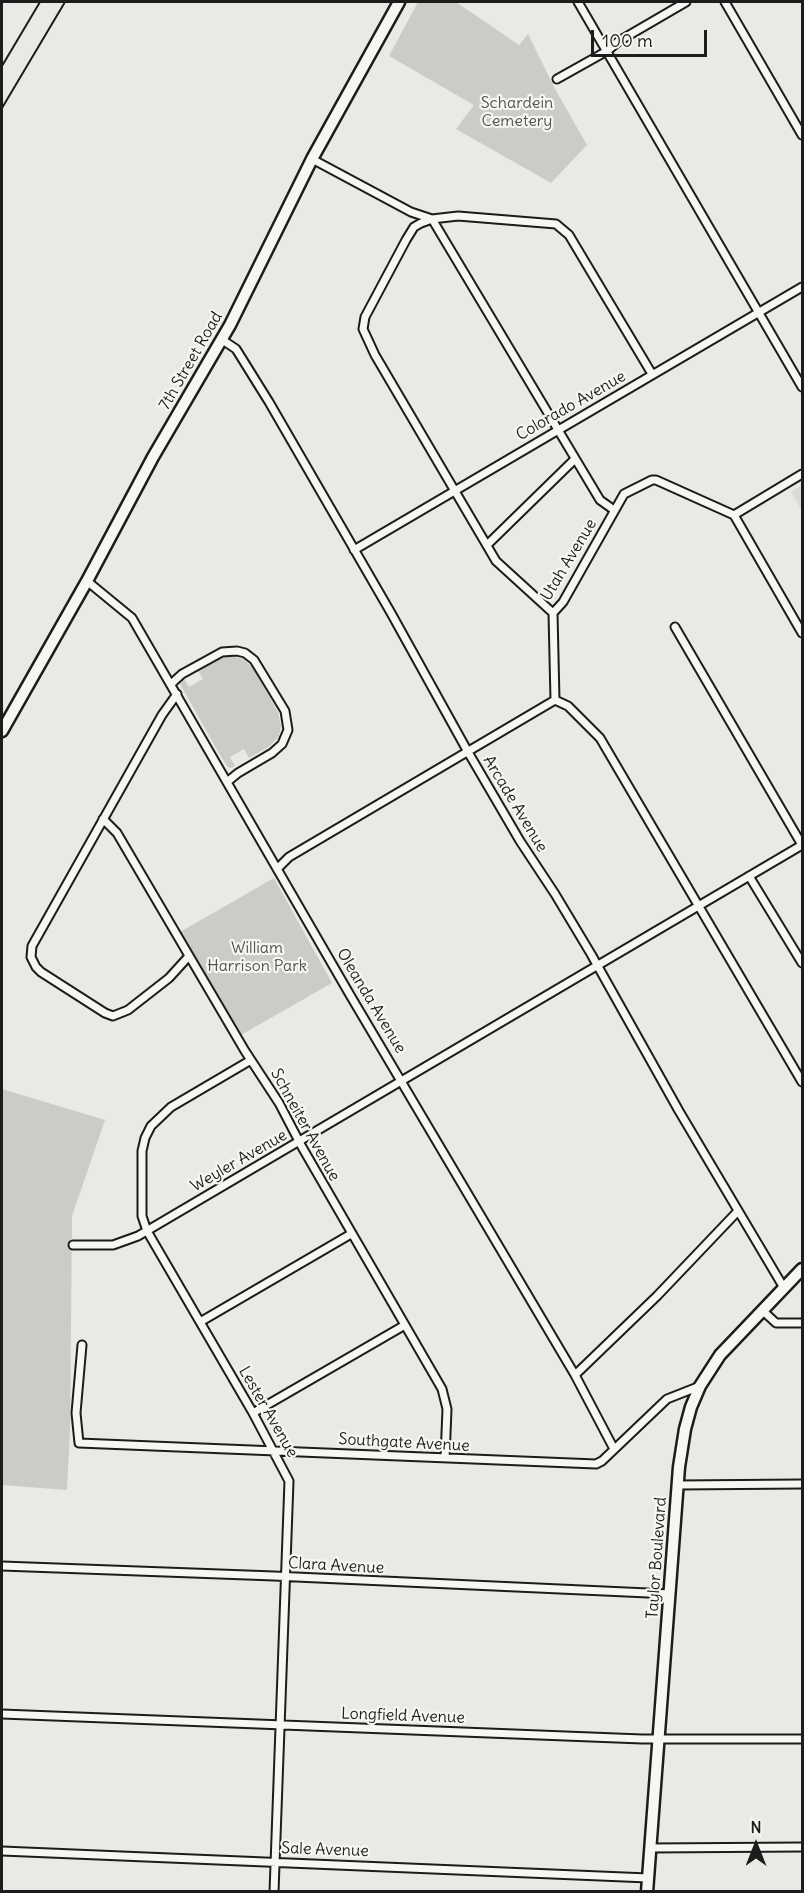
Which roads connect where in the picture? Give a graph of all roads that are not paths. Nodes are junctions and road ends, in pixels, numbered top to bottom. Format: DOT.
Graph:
graph roads {
  1 [pos="399,2"];
  2 [pos="578,2"];
  3 [pos="686,2"];
  4 [pos="725,2"];
  5 [pos="607,51"];
  6 [pos="557,80"];
  7 [pos="802,135"];
  8 [pos="312,159"];
  9 [pos="432,219"];
  10 [pos="802,287"];
  11 [pos="759,312"];
  12 [pos="221,339"];
  13 [pos="652,375"];
  14 [pos="802,387"];
  15 [pos="557,430"];
  16 [pos="575,459"];
  17 [pos="802,474"];
  18 [pos="454,490"];
  19 [pos="614,510"];
  20 [pos="734,515"];
  21 [pos="487,545"];
  22 [pos="354,550"];
  23 [pos="87,580"];
  24 [pos="553,614"];
  25 [pos="675,627"];
  26 [pos="802,633"];
  27 [pos="171,684"];
  28 [pos="177,694"];
  29 [pos="555,700"];
  30 [pos="2,731"];
  31 [pos="468,752"];
  32 [pos="227,782"];
  33 [pos="104,819"];
  34 [pos="802,845"];
  35 [pos="278,868"];
  36 [pos="749,876"];
  37 [pos="699,906"];
  38 [pos="189,956"];
  39 [pos="802,963"];
  40 [pos="597,965"];
  41 [pos="251,1060"];
  42 [pos="403,1081"];
  43 [pos="802,1082"];
  44 [pos="299,1142"];
  45 [pos="738,1211"];
  46 [pos="147,1231"];
  47 [pos="351,1233"];
  48 [pos="73,1245"];
  49 [pos="802,1269"];
  50 [pos="784,1287"];
  51 [pos="762,1310"];
  52 [pos="200,1322"];
  53 [pos="802,1323"];
  54 [pos="405,1325"];
  55 [pos="82,1345"];
  56 [pos="575,1375"];
  57 [pos="700,1386"];
  58 [pos="253,1413"];
  59 [pos="614,1449"];
  60 [pos="274,1451"];
  61 [pos="445,1458"];
  62 [pos="802,1484"];
  63 [pos="678,1485"];
  64 [pos="2,1566"];
  65 [pos="286,1577"];
  66 [pos="670,1594"];
  67 [pos="2,1714"];
  68 [pos="279,1724"];
  69 [pos="658,1739"];
  70 [pos="802,1739"];
  71 [pos="802,1847"];
  72 [pos="650,1848"];
  73 [pos="2,1851"];
  74 [pos="274,1862"];
  75 [pos="648,1878"];
  76 [pos="274,1892"];
  77 [pos="647,1892"];
  1 -- 8 [label="main road, 7th Street Road"];
  2 -- 5 [label="street"];
  3 -- 5 [label="street"];
  4 -- 7 [label="street"];
  5 -- 6 [label="street"];
  5 -- 11 [label="street"];
  8 -- 9 [label="street"];
  8 -- 12 [label="main road, 7th Street Road"];
  9 -- 13 [label="street"];
  9 -- 15 [label="street"];
  9 -- 18 [label="street"];
  10 -- 11 [label="street, Colorado Avenue"];
  11 -- 13 [label="street, Colorado Avenue"];
  11 -- 14 [label="street"];
  12 -- 22 [label="street, Arcade Avenue"];
  12 -- 23 [label="main road, 7th Street Road"];
  13 -- 15 [label="street, Colorado Avenue"];
  15 -- 16 [label="street"];
  15 -- 18 [label="street, Colorado Avenue"];
  16 -- 19 [label="street"];
  16 -- 21 [label="street"];
  17 -- 20 [label="street"];
  18 -- 21 [label="street"];
  18 -- 22 [label="street, Colorado Avenue"];
  19 -- 20 [label="street, Utah Avenue"];
  19 -- 24 [label="street, Utah Avenue"];
  20 -- 26 [label="street"];
  21 -- 24 [label="street"];
  22 -- 31 [label="street, Arcade Avenue"];
  23 -- 27 [label="street, Oleanda Avenue"];
  23 -- 30 [label="main road, 7th Street Road"];
  24 -- 29 [label="street, Utah Avenue"];
  25 -- 34 [label="street"];
  27 -- 28 [label="street, Oleanda Avenue"];
  27 -- 32 [label="street"];
  28 -- 32 [label="street, Oleanda Avenue"];
  28 -- 33 [label="street"];
  29 -- 31 [label="street"];
  29 -- 37 [label="street"];
  31 -- 35 [label="street"];
  31 -- 40 [label="street, Arcade Avenue"];
  32 -- 35 [label="street, Oleanda Avenue"];
  33 -- 38 [label="street, Schneiter Avenue"];
  33 -- 38 [label="street"];
  34 -- 36 [label="street, Weyler Avenue"];
  35 -- 42 [label="street, Oleanda Avenue"];
  36 -- 37 [label="street, Weyler Avenue"];
  36 -- 39 [label="street"];
  37 -- 40 [label="street, Weyler Avenue"];
  37 -- 43 [label="street"];
  38 -- 41 [label="street, Schneiter Avenue"];
  40 -- 42 [label="street, Weyler Avenue"];
  40 -- 45 [label="street, Arcade Avenue"];
  41 -- 44 [label="street, Schneiter Avenue"];
  41 -- 46 [label="street, Lester Avenue"];
  42 -- 44 [label="street, Weyler Avenue"];
  42 -- 56 [label="street, Oleanda Avenue"];
  44 -- 46 [label="street, Weyler Avenue"];
  44 -- 47 [label="street, Schneiter Avenue"];
  45 -- 50 [label="street, Arcade Avenue"];
  45 -- 56 [label="street"];
  46 -- 48 [label="street, Weyler Avenue"];
  46 -- 52 [label="street, Lester Avenue"];
  47 -- 52 [label="street"];
  47 -- 54 [label="street, Schneiter Avenue"];
  49 -- 50 [label="main road, Taylor Boulevard"];
  50 -- 51 [label="main road, Taylor Boulevard"];
  51 -- 53 [label="street"];
  51 -- 57 [label="main road, Taylor Boulevard"];
  52 -- 58 [label="street, Lester Avenue"];
  54 -- 58 [label="street"];
  54 -- 61 [label="street, Schneiter Avenue"];
  55 -- 60 [label="street, Southgate Avenue"];
  56 -- 59 [label="street, Oleanda Avenue"];
  57 -- 59 [label="street, Southgate Avenue"];
  57 -- 63 [label="main road, Taylor Boulevard"];
  58 -- 60 [label="street, Lester Avenue"];
  59 -- 61 [label="street, Southgate Avenue"];
  60 -- 61 [label="street, Southgate Avenue"];
  60 -- 65 [label="street, Lester Avenue"];
  62 -- 63 [label="street"];
  63 -- 66 [label="main road, Taylor Boulevard"];
  64 -- 65 [label="street, Clara Avenue"];
  65 -- 66 [label="street, Clara Avenue"];
  65 -- 68 [label="street, Lester Avenue"];
  66 -- 69 [label="main road, Taylor Boulevard"];
  67 -- 68 [label="street, Longfield Avenue"];
  68 -- 69 [label="street, Longfield Avenue"];
  68 -- 74 [label="street, Lester Avenue"];
  69 -- 70 [label="street, Longfield Avenue"];
  69 -- 72 [label="main road, Taylor Boulevard"];
  71 -- 72 [label="street"];
  72 -- 75 [label="main road, Taylor Boulevard"];
  73 -- 74 [label="street, Sale Avenue"];
  74 -- 75 [label="street, Sale Avenue"];
  74 -- 76 [label="street, Lester Avenue"];
  75 -- 77 [label="main road, Taylor Boulevard"];
}
